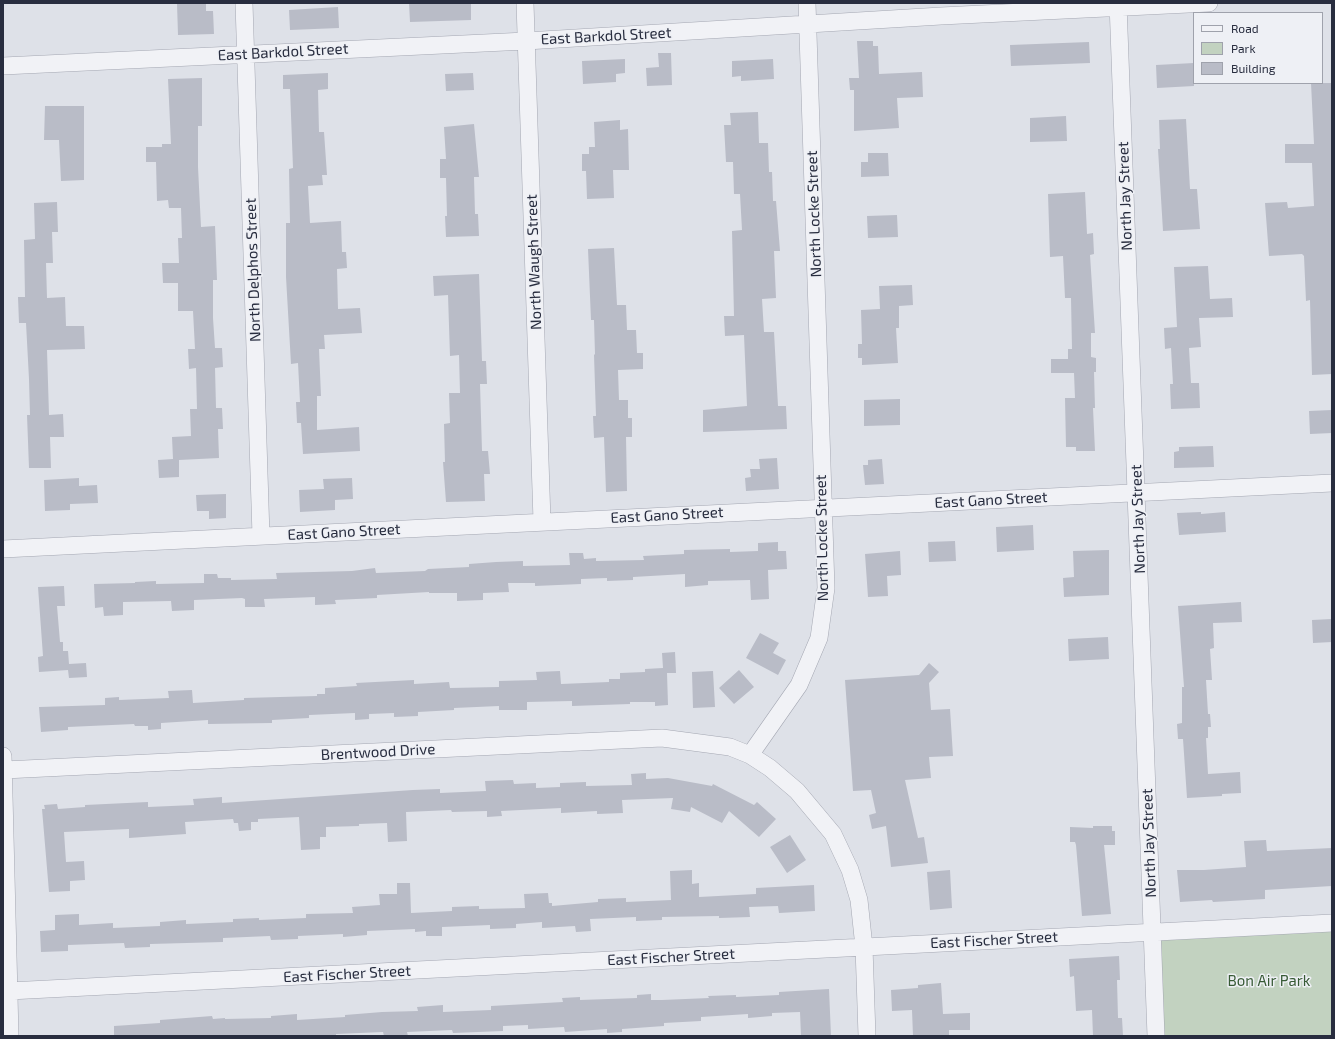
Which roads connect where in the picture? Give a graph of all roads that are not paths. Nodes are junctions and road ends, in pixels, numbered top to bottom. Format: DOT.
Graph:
graph roads {
  1 [pos="244,3"];
  2 [pos="525,3"];
  3 [pos="807,3"];
  4 [pos="1209,3"];
  5 [pos="1118,6"];
  6 [pos="807,24"];
  7 [pos="526,40"];
  8 [pos="245,54"];
  9 [pos="3,66"];
  10 [pos="1332,483"];
  11 [pos="1137,493"];
  12 [pos="823,509"];
  13 [pos="542,521"];
  14 [pos="262,536"];
  15 [pos="3,549"];
  16 [pos="750,755"];
  17 [pos="3,756"];
  18 [pos="4,770"];
  19 [pos="1332,923"];
  20 [pos="1152,931"];
  21 [pos="864,947"];
  22 [pos="9,992"];
  23 [pos="10,1036"];
  24 [pos="867,1036"];
  25 [pos="1156,1036"];
  1 -- 8 [label="street, North Delphos Street"];
  2 -- 7 [label="street, North Waugh Street"];
  3 -- 6 [label="street, North Locke Street"];
  4 -- 5 [label="street, East Barkdol Street"];
  5 -- 6 [label="street, East Barkdol Street"];
  5 -- 11 [label="street, North Jay Street"];
  6 -- 7 [label="street, East Barkdol Street"];
  6 -- 12 [label="street, North Locke Street"];
  7 -- 8 [label="street, East Barkdol Street"];
  7 -- 13 [label="street, North Waugh Street"];
  8 -- 9 [label="street, East Barkdol Street"];
  8 -- 14 [label="street, North Delphos Street"];
  10 -- 11 [label="street, East Gano Street"];
  11 -- 12 [label="street, East Gano Street"];
  11 -- 20 [label="street, North Jay Street"];
  12 -- 13 [label="street, East Gano Street"];
  12 -- 16 [label="street, North Locke Street"];
  13 -- 14 [label="street, East Gano Street"];
  14 -- 15 [label="street, East Gano Street"];
  16 -- 18 [label="street, Brentwood Drive"];
  16 -- 21 [label="street"];
  17 -- 18 [label="street"];
  18 -- 22 [label="street"];
  19 -- 20 [label="street, East Fischer Street"];
  20 -- 21 [label="street, East Fischer Street"];
  20 -- 25 [label="street, North Jay Street"];
  21 -- 22 [label="street, East Fischer Street"];
  21 -- 24 [label="street"];
  22 -- 23 [label="street"];
}
